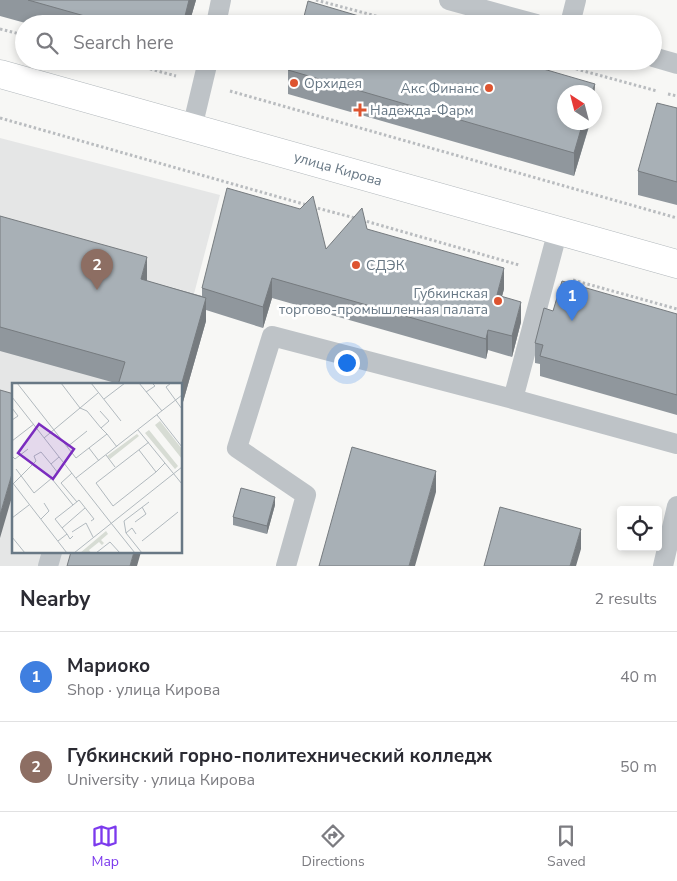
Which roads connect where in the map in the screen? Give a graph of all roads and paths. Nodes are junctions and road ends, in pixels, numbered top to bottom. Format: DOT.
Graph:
graph roads {
  1 [pos="221,0"];
  2 [pos="316,0"];
  3 [pos="449,0"];
  4 [pos="576,0"];
  5 [pos="218,15"];
  6 [pos="372,15"];
  7 [pos="503,15"];
  8 [pos="572,15"];
  9 [pos="0,29"];
  10 [pos="15,33"];
  11 [pos="662,60"];
  12 [pos="677,64"];
  13 [pos="155,70"];
  14 [pos="206,70"];
  15 [pos="580,70"];
  16 [pos="0,74"];
  17 [pos="204,83"];
  18 [pos="658,91"];
  19 [pos="668,94"];
  20 [pos="677,96"];
  21 [pos="0,118"];
  22 [pos="192,128"];
  23 [pos="677,218"];
  24 [pos="558,230"];
  25 [pos="677,264"];
  26 [pos="547,273"];
  27 [pos="677,309"];
  28 [pos="512,399"];
  29 [pos="677,444"];
  30 [pos="677,506"];
  31 [pos="286,566"];
  32 [pos="663,566"];
  1 -- 5 [label="lane"];
  2 -- 6 [label="path"];
  3 -- 7 [label="lane"];
  4 -- 8 [label="lane"];
  9 -- 10 [label="path"];
  11 -- 12 [label="lane"];
  13 -- 17 [label="path"];
  14 -- 17 [label="lane"];
  15 -- 18 [label="path"];
  16 -- 22 [label="main road, улица Кирова"];
  17 -- 22 [label="lane"];
  17 -- 23 [label="path"];
  19 -- 20 [label="path"];
  21 -- 26 [label="path"];
  22 -- 24 [label="main road, улица Кирова"];
  24 -- 25 [label="main road, улица Кирова"];
  24 -- 26 [label="lane"];
  26 -- 27 [label="path"];
  26 -- 28 [label="lane"];
  28 -- 29 [label="lane"];
  28 -- 31 [label="lane"];
  30 -- 32 [label="lane"];
}
